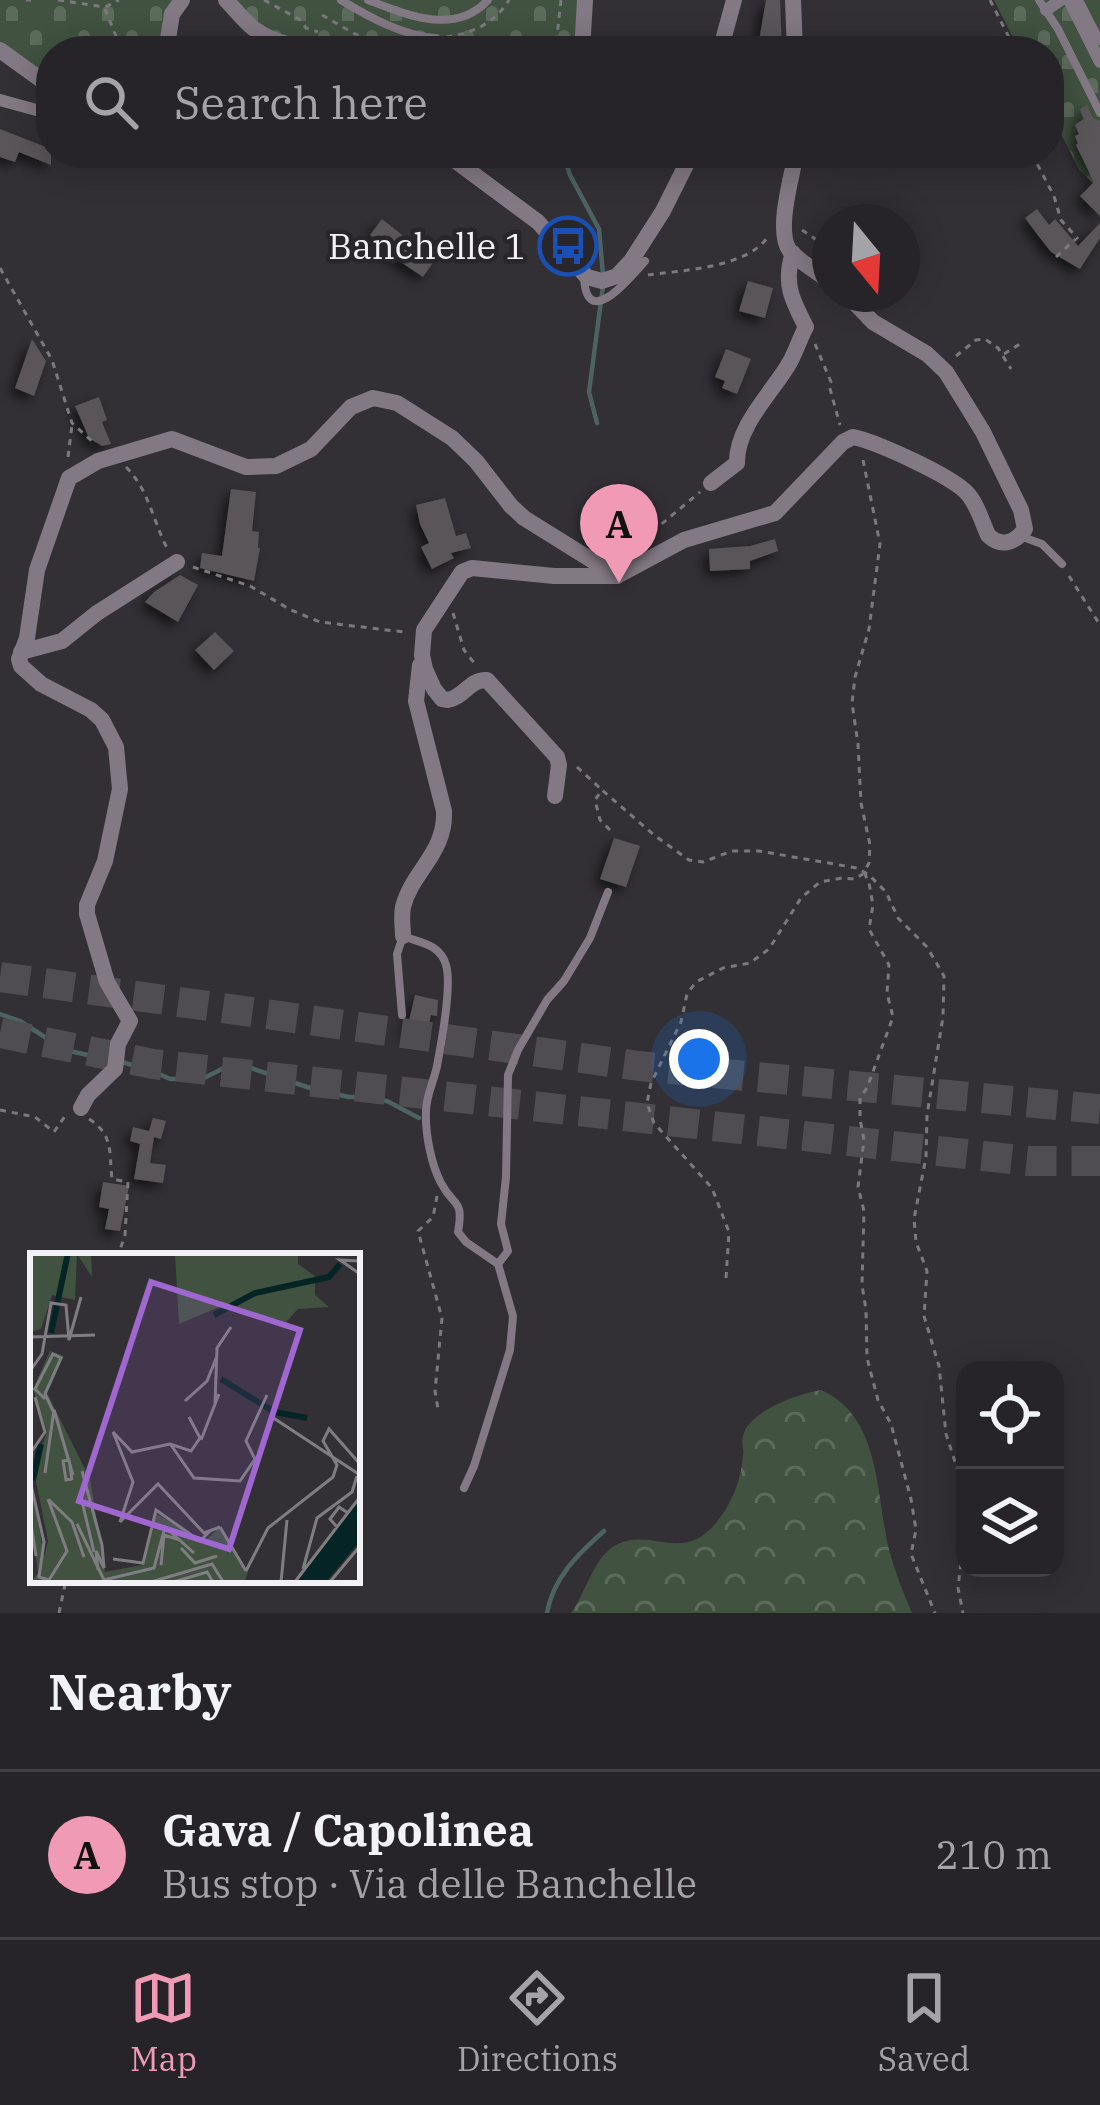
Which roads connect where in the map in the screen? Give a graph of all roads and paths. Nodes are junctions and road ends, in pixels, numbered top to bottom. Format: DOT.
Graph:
graph roads {
  1 [pos="58,0"];
  2 [pos="119,0"];
  3 [pos="182,0"];
  4 [pos="226,0"];
  5 [pos="264,0"];
  6 [pos="341,0"];
  7 [pos="368,0"];
  8 [pos="488,0"];
  9 [pos="509,0"];
  10 [pos="561,0"];
  11 [pos="585,0"];
  12 [pos="734,0"];
  13 [pos="793,0"];
  14 [pos="990,0"];
  15 [pos="1065,0"];
  16 [pos="1079,0"];
  17 [pos="1043,5"];
  18 [pos="105,8"];
  19 [pos="322,14"];
  20 [pos="329,34"];
  21 [pos="116,36"];
  22 [pos="168,36"];
  23 [pos="265,36"];
  24 [pos="361,36"];
  25 [pos="421,36"];
  26 [pos="449,36"];
  27 [pos="557,36"];
  28 [pos="577,36"];
  29 [pos="724,36"];
  30 [pos="794,36"];
  31 [pos="1008,36"];
  32 [pos="1060,36"];
  33 [pos="1100,41"];
  34 [pos="1064,44"];
  35 [pos="0,50"];
  36 [pos="1100,62"];
  37 [pos="36,76"];
  38 [pos="0,100"];
  39 [pos="36,110"];
  40 [pos="1100,112"];
  41 [pos="466,168"];
  42 [pos="684,168"];
  43 [pos="793,168"];
  44 [pos="1039,168"];
  45 [pos="783,223"];
  46 [pos="812,235"];
  47 [pos="793,253"];
  48 [pos="1056,257"];
  49 [pos="645,261"];
  50 [pos="0,268"];
  51 [pos="812,268"];
  52 [pos="584,274"];
  53 [pos="624,285"];
  54 [pos="863,312"];
  55 [pos="806,327"];
  56 [pos="1020,344"];
  57 [pos="1003,355"];
  58 [pos="1011,369"];
  59 [pos="946,372"];
  60 [pos="73,423"];
  61 [pos="853,438"];
  62 [pos="119,461"];
  63 [pos="65,483"];
  64 [pos="711,483"];
  65 [pos="1020,536"];
  66 [pos="177,562"];
  67 [pos="1062,564"];
  68 [pos="623,574"];
  69 [pos="453,587"];
  70 [pos="1100,625"];
  71 [pos="424,630"];
  72 [pos="21,652"];
  73 [pos="422,655"];
  74 [pos="487,680"];
  75 [pos="555,796"];
  76 [pos="610,830"];
  77 [pos="864,872"];
  78 [pos="608,892"];
  79 [pos="403,936"];
  80 [pos="402,1015"];
  81 [pos="81,1108"];
  82 [pos="0,1110"];
  83 [pos="440,1183"];
  84 [pos="119,1253"];
  85 [pos="498,1264"];
  86 [pos="726,1278"];
  87 [pos="438,1409"];
  88 [pos="464,1488"];
  89 [pos="65,1583"];
  90 [pos="59,1613"];
  91 [pos="935,1613"];
  92 [pos="963,1613"];
  1 -- 18 [label="path"];
  2 -- 18 [label="path"];
  3 -- 22 [label="street"];
  4 -- 23 [label="street"];
  5 -- 20 [label="path"];
  6 -- 25 [label="lane"];
  7 -- 8 [label="lane"];
  9 -- 26 [label="path"];
  10 -- 27 [label="path"];
  11 -- 28 [label="street"];
  12 -- 29 [label="street"];
  13 -- 30 [label="street"];
  14 -- 31 [label="path"];
  15 -- 17 [label="street"];
  15 -- 36 [label="street"];
  16 -- 33 [label="lane"];
  17 -- 32 [label="lane"];
  18 -- 21 [label="path"];
  19 -- 24 [label="path"];
  34 -- 40 [label="lane"];
  35 -- 37 [label="street"];
  38 -- 39 [label="street"];
  41 -- 52 [label="street"];
  42 -- 52 [label="street"];
  43 -- 45 [label="street"];
  44 -- 48 [label="path"];
  45 -- 46 [label="path"];
  45 -- 47 [label="street"];
  45 -- 53 [label="path"];
  47 -- 51 [label="street"];
  47 -- 55 [label="street"];
  49 -- 53 [label="lane"];
  50 -- 60 [label="path"];
  52 -- 53 [label="lane"];
  54 -- 59 [label="street"];
  55 -- 61 [label="path"];
  55 -- 64 [label="street"];
  56 -- 57 [label="path"];
  57 -- 58 [label="path"];
  57 -- 59 [label="path"];
  59 -- 65 [label="street"];
  60 -- 62 [label="path"];
  60 -- 63 [label="path"];
  61 -- 65 [label="street"];
  61 -- 68 [label="street"];
  61 -- 77 [label="path"];
  62 -- 63 [label="street"];
  62 -- 66 [label="path"];
  62 -- 68 [label="street"];
  63 -- 72 [label="street"];
  64 -- 68 [label="path"];
  65 -- 67 [label="lane"];
  66 -- 71 [label="path"];
  66 -- 72 [label="street"];
  67 -- 70 [label="path"];
  68 -- 69 [label="street"];
  69 -- 71 [label="street"];
  69 -- 74 [label="path"];
  71 -- 73 [label="street"];
  72 -- 81 [label="street"];
  73 -- 74 [label="street"];
  73 -- 79 [label="street"];
  74 -- 75 [label="street"];
  76 -- 77 [label="path"];
  77 -- 86 [label="path"];
  77 -- 91 [label="path"];
  77 -- 92 [label="path"];
  78 -- 85 [label="lane"];
  79 -- 80 [label="lane"];
  79 -- 83 [label="lane"];
  81 -- 82 [label="path"];
  81 -- 84 [label="path"];
  83 -- 85 [label="lane"];
  83 -- 87 [label="path"];
  85 -- 88 [label="lane"];
  89 -- 90 [label="path"];
}
